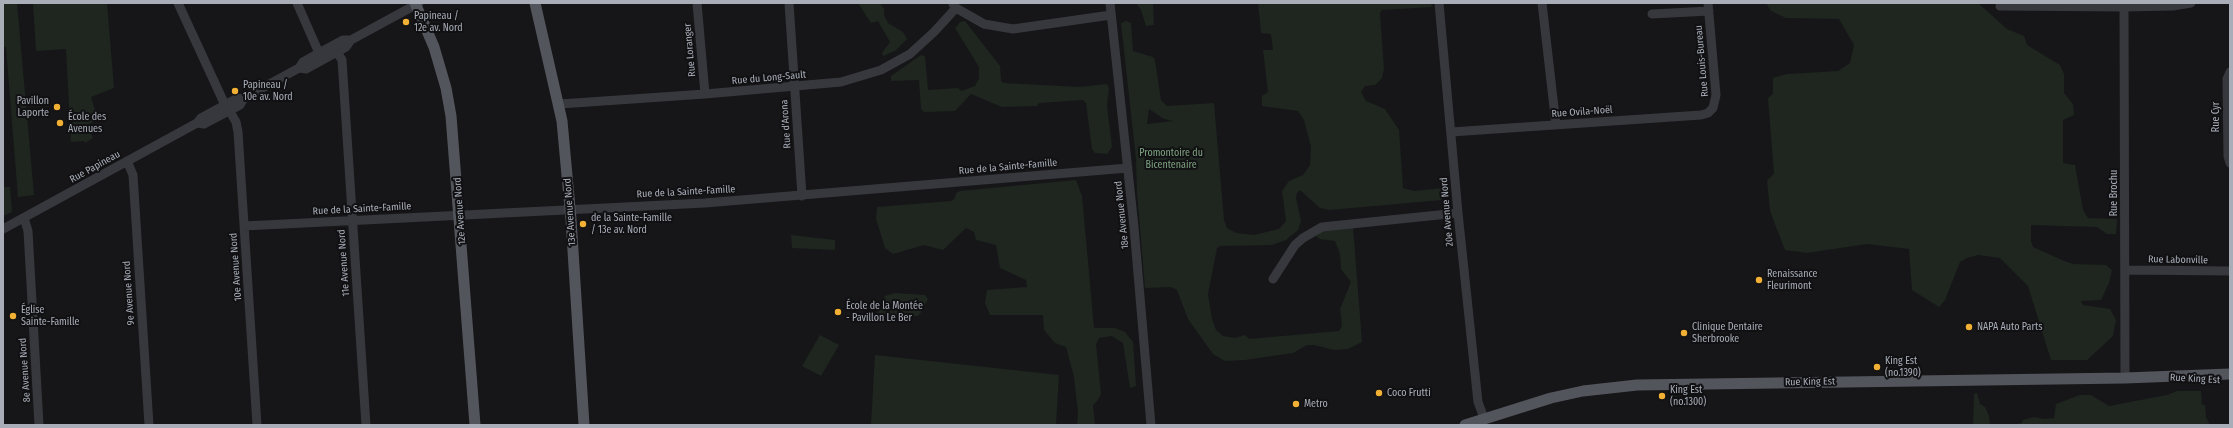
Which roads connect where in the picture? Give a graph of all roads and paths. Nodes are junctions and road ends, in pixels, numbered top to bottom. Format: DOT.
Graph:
graph roads {
  1 [pos="178,3"];
  2 [pos="296,3"];
  3 [pos="535,3"];
  4 [pos="697,3"];
  5 [pos="790,3"];
  6 [pos="1110,3"];
  7 [pos="1439,3"];
  8 [pos="1542,3"];
  9 [pos="2191,3"];
  10 [pos="417,4"];
  11 [pos="954,6"];
  12 [pos="2000,6"];
  13 [pos="1708,7"];
  14 [pos="2124,7"];
  15 [pos="1652,14"];
  16 [pos="1111,15"];
  17 [pos="351,40"];
  18 [pos="337,52"];
  19 [pos="320,53"];
  20 [pos="299,68"];
  21 [pos="2230,72"];
  22 [pos="795,87"];
  23 [pos="706,94"];
  24 [pos="560,104"];
  25 [pos="227,108"];
  26 [pos="1713,108"];
  27 [pos="1556,125"];
  28 [pos="1451,132"];
  29 [pos="127,161"];
  30 [pos="2230,163"];
  31 [pos="1128,168"];
  32 [pos="802,196"];
  33 [pos="571,209"];
  34 [pos="1458,213"];
  35 [pos="460,214"];
  36 [pos="24,218"];
  37 [pos="352,221"];
  38 [pos="244,226"];
  39 [pos="3,229"];
  40 [pos="2125,270"];
  41 [pos="2230,271"];
  42 [pos="1273,279"];
  43 [pos="2230,374"];
  44 [pos="2125,378"];
  45 [pos="2160,378"];
  46 [pos="2230,381"];
  47 [pos="1484,418"];
  48 [pos="40,425"];
  49 [pos="149,425"];
  50 [pos="257,425"];
  51 [pos="366,425"];
  52 [pos="475,425"];
  53 [pos="584,425"];
  54 [pos="1152,425"];
  55 [pos="1465,425"];
  1 -- 25 [label="street, 10e Avenue Nord"];
  2 -- 19 [label="street"];
  3 -- 24 [label="main road, 13e Avenue Nord"];
  4 -- 23 [label="street, Rue Loranger"];
  5 -- 22 [label="street, Rue d'Arona"];
  6 -- 16 [label="street, 18e Avenue Nord"];
  7 -- 28 [label="street, 20e Avenue Nord"];
  8 -- 27 [label="street"];
  9 -- 14 [label="street"];
  10 -- 17 [label="street, Rue Papineau"];
  10 -- 35 [label="main road, 12e Avenue Nord"];
  11 -- 16 [label="street"];
  11 -- 22 [label="street, Rue du Long-Sault"];
  12 -- 14 [label="street"];
  13 -- 15 [label="street, Rue Louis-Bureau"];
  13 -- 26 [label="street, Rue Louis-Bureau"];
  14 -- 40 [label="street, Rue Brochu"];
  16 -- 31 [label="street, 18e Avenue Nord"];
  17 -- 18 [label="street, Rue Papineau"];
  17 -- 19 [label="street, Rue Papineau"];
  18 -- 20 [label="street, Rue Papineau"];
  18 -- 37 [label="street, 11e Avenue Nord"];
  19 -- 20 [label="street, Rue Papineau"];
  20 -- 25 [label="street, Rue Papineau"];
  21 -- 30 [label="street, Rue Cyr"];
  22 -- 23 [label="street, Rue du Long-Sault"];
  22 -- 32 [label="street, Rue d'Arona"];
  23 -- 24 [label="street, Rue du Long-Sault"];
  24 -- 33 [label="main road, 13e Avenue Nord"];
  25 -- 29 [label="street, Rue Papineau"];
  25 -- 38 [label="street, 10e Avenue Nord"];
  26 -- 27 [label="street, Rue Ovila-Noël"];
  27 -- 28 [label="street, Rue Ovila-Noël"];
  28 -- 34 [label="street, 20e Avenue Nord"];
  29 -- 36 [label="street, Rue Papineau"];
  29 -- 49 [label="street, 9e Avenue Nord"];
  31 -- 32 [label="street, Rue de la Sainte-Famille"];
  31 -- 54 [label="street, 18e Avenue Nord"];
  32 -- 33 [label="street, Rue de la Sainte-Famille"];
  33 -- 35 [label="street, Rue de la Sainte-Famille"];
  33 -- 53 [label="main road, 13e Avenue Nord"];
  34 -- 42 [label="street"];
  34 -- 47 [label="street, 20e Avenue Nord"];
  35 -- 37 [label="street, Rue de la Sainte-Famille"];
  35 -- 52 [label="main road, 12e Avenue Nord"];
  36 -- 39 [label="street, Rue Papineau"];
  36 -- 48 [label="street, 8e Avenue Nord"];
  37 -- 38 [label="street, Rue de la Sainte-Famille"];
  37 -- 51 [label="street, 11e Avenue Nord"];
  38 -- 50 [label="street, 10e Avenue Nord"];
  40 -- 41 [label="street, Rue Labonville"];
  40 -- 44 [label="street, Rue Brochu"];
  43 -- 45 [label="main road, Rue King Est"];
  44 -- 45 [label="main road, Rue King Est"];
  44 -- 47 [label="main road, Rue King Est"];
  45 -- 46 [label="main road, Rue King Est"];
  47 -- 55 [label="main road, Rue King Est"];
}
